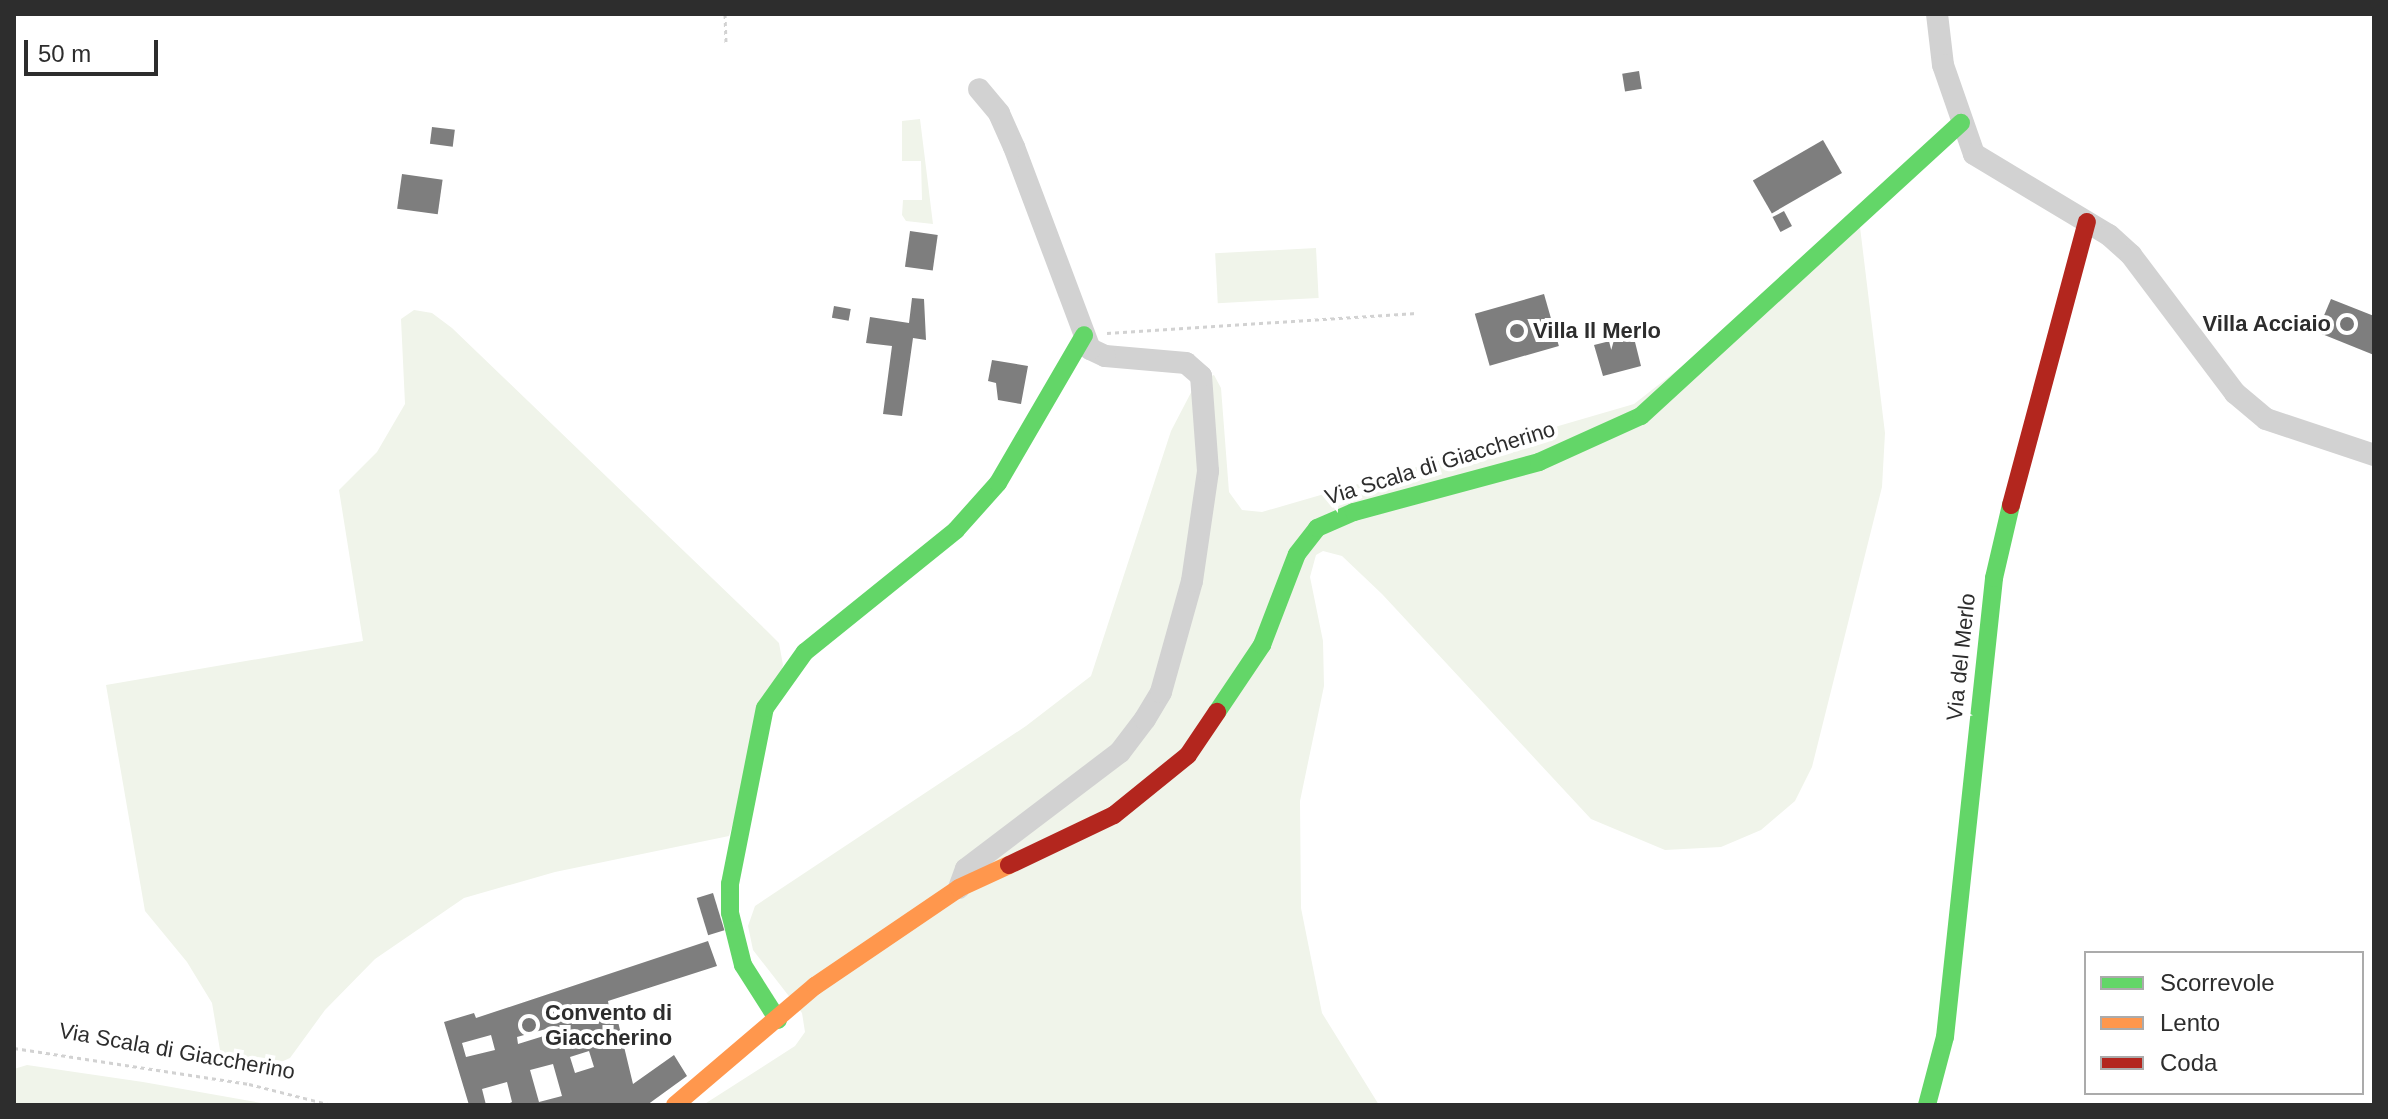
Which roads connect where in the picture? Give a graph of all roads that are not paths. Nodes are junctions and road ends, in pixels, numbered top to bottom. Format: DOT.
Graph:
graph roads {
  1 [pos="1937,14"];
  2 [pos="979,89"];
  3 [pos="1961,123"];
  4 [pos="2087,222"];
  5 [pos="1084,335"];
  6 [pos="2374,455"];
  7 [pos="959,888"];
  8 [pos="778,1020"];
  9 [pos="675,1105"];
  10 [pos="1927,1105"];
  1 -- 3 [label="street"];
  2 -- 5 [label="street"];
  3 -- 4 [label="street"];
  3 -- 7 [label="street, Via Scala di Giaccherino"];
  4 -- 6 [label="street"];
  4 -- 10 [label="street, Via del Merlo"];
  5 -- 7 [label="street"];
  5 -- 8 [label="street"];
  7 -- 8 [label="street, Via Scala di Giaccherino"];
  8 -- 9 [label="street, Via Scala di Giaccherino"];
}
